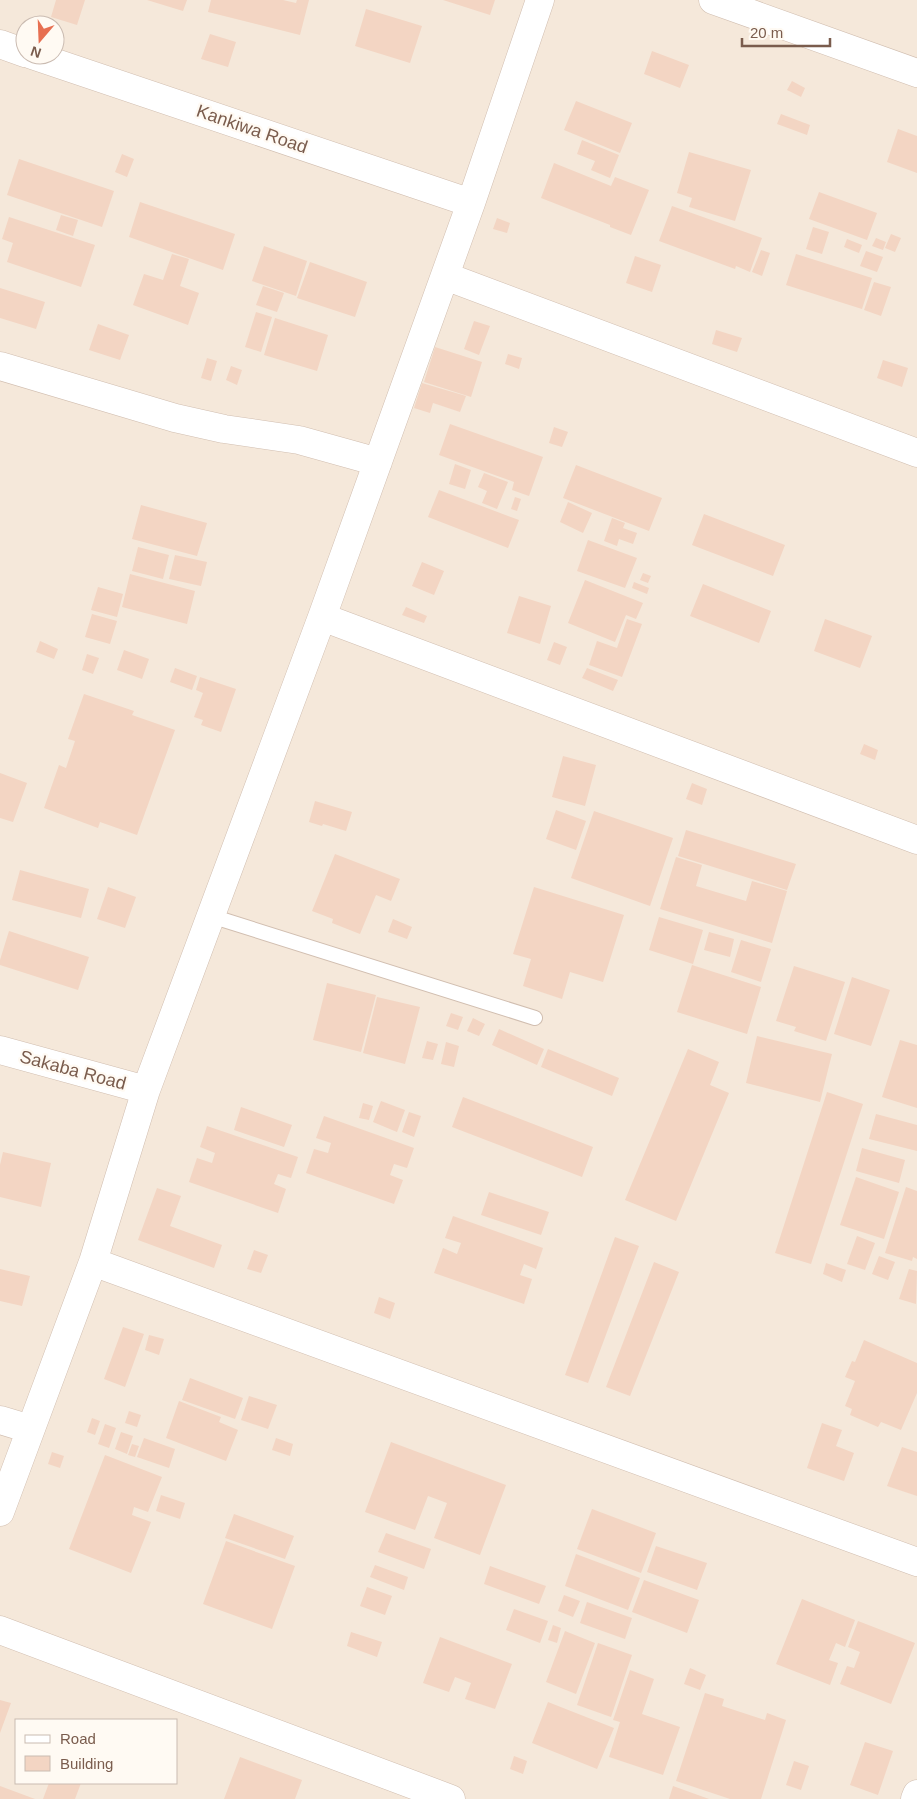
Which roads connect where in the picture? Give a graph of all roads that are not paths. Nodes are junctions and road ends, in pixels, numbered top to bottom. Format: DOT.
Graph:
graph roads {
  1 [pos="540,0"];
  2 [pos="713,0"];
  3 [pos="0,44"];
  4 [pos="15,49"];
  5 [pos="62,65"];
  6 [pos="917,73"];
  7 [pos="471,203"];
  8 [pos="445,276"];
  9 [pos="0,366"];
  10 [pos="917,453"];
  11 [pos="378,462"];
  12 [pos="322,617"];
  13 [pos="917,840"];
  14 [pos="211,916"];
  15 [pos="535,1018"];
  16 [pos="0,1050"];
  17 [pos="146,1090"];
  18 [pos="93,1262"];
  19 [pos="0,1420"];
  20 [pos="30,1429"];
  21 [pos="0,1512"];
  22 [pos="917,1562"];
  23 [pos="0,1630"];
  24 [pos="917,1794"];
  25 [pos="451,1799"];
  26 [pos="915,1799"];
  1 -- 7 [label="street"];
  2 -- 6 [label="street"];
  3 -- 4 [label="street"];
  5 -- 7 [label="street, Kankiwa Road"];
  7 -- 8 [label="street"];
  8 -- 10 [label="street"];
  8 -- 11 [label="street"];
  9 -- 11 [label="street"];
  11 -- 12 [label="street"];
  12 -- 13 [label="street"];
  12 -- 14 [label="street"];
  14 -- 15 [label="lane"];
  14 -- 17 [label="street"];
  16 -- 17 [label="street, Sakaba Road"];
  17 -- 18 [label="street"];
  18 -- 20 [label="street"];
  18 -- 22 [label="street"];
  19 -- 20 [label="street"];
  20 -- 21 [label="street"];
  23 -- 25 [label="street"];
  24 -- 26 [label="street"];
}
